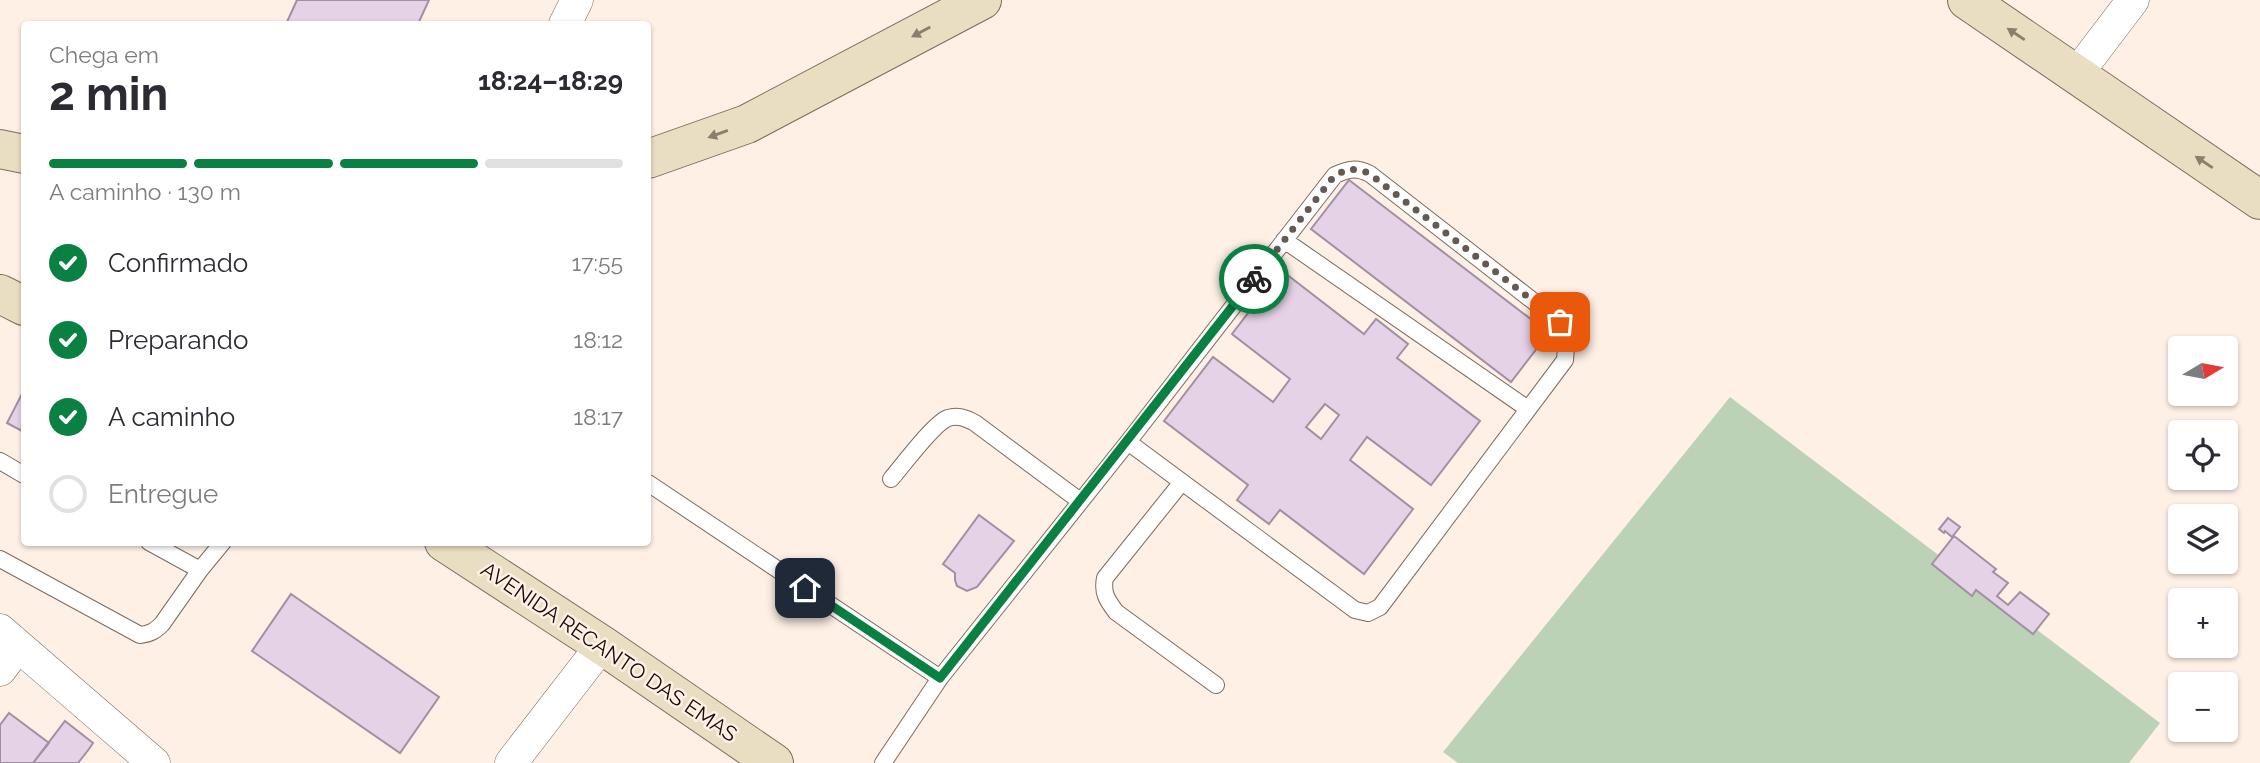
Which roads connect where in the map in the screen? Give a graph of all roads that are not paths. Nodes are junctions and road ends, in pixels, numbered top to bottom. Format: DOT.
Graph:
graph roads {
  1 [pos="577,0"];
  2 [pos="982,0"];
  3 [pos="1967,0"];
  4 [pos="2133,0"];
  5 [pos="566,21"];
  6 [pos="2076,75"];
  7 [pos="0,149"];
  8 [pos="21,153"];
  9 [pos="651,158"];
  10 [pos="2260,200"];
  11 [pos="1284,240"];
  12 [pos="0,294"];
  13 [pos="21,304"];
  14 [pos="1528,409"];
  15 [pos="1128,442"];
  16 [pos="0,461"];
  17 [pos="21,473"];
  18 [pos="891,479"];
  19 [pos="1182,482"];
  20 [pos="651,485"];
  21 [pos="1080,501"];
  22 [pos="156,546"];
  23 [pos="220,546"];
  24 [pos="456,546"];
  25 [pos="484,555"];
  26 [pos="0,559"];
  27 [pos="200,570"];
  28 [pos="602,645"];
  29 [pos="6,649"];
  30 [pos="940,678"];
  31 [pos="1216,685"];
  32 [pos="154,763"];
  33 [pos="511,763"];
  34 [pos="774,763"];
  35 [pos="883,763"];
  1 -- 5 [label="street"];
  2 -- 9 [label="main road, one-way"];
  6 -- 3 [label="main road, one-way"];
  4 -- 6 [label="street"];
  10 -- 6 [label="main road, one-way"];
  7 -- 8 [label="main road"];
  11 -- 14 [label="lane"];
  11 -- 14 [label="lane"];
  11 -- 15 [label="lane"];
  12 -- 13 [label="main road"];
  14 -- 19 [label="lane"];
  15 -- 19 [label="lane"];
  15 -- 21 [label="lane"];
  16 -- 17 [label="lane"];
  18 -- 21 [label="lane"];
  19 -- 31 [label="lane"];
  20 -- 30 [label="lane"];
  21 -- 30 [label="lane"];
  22 -- 27 [label="lane"];
  23 -- 27 [label="lane"];
  24 -- 25 [label="main road, AVENIDA RECANTO DAS EMAS"];
  25 -- 28 [label="main road, AVENIDA RECANTO DAS EMAS"];
  26 -- 27 [label="lane"];
  28 -- 33 [label="street"];
  28 -- 34 [label="main road, AVENIDA RECANTO DAS EMAS"];
  29 -- 32 [label="street"];
  30 -- 35 [label="lane"];
}
